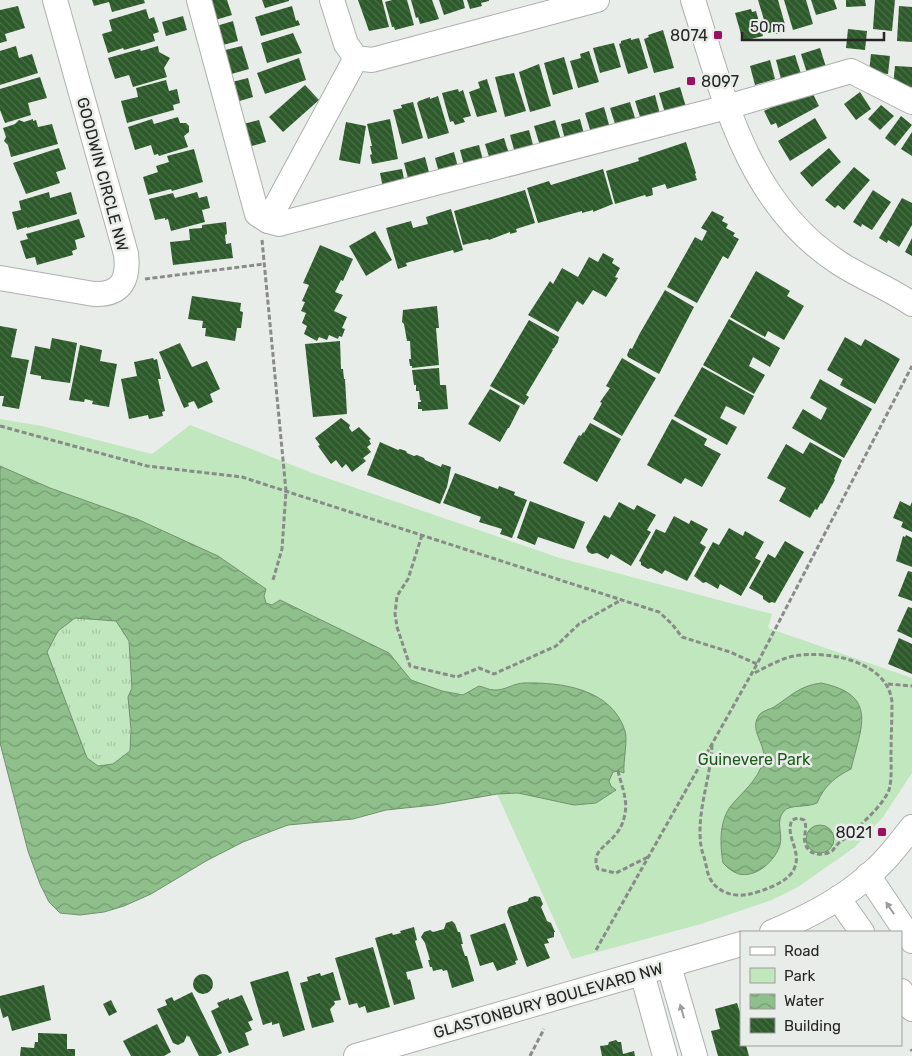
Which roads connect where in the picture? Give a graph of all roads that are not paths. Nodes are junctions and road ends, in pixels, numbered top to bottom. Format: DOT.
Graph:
graph roads {
  1 [pos="55,0"];
  2 [pos="199,0"];
  3 [pos="332,0"];
  4 [pos="597,0"];
  5 [pos="693,0"];
  6 [pos="356,58"];
  7 [pos="912,102"];
  8 [pos="727,107"];
  9 [pos="268,221"];
  10 [pos="0,278"];
  11 [pos="912,304"];
  12 [pos="912,827"];
  13 [pos="868,875"];
  14 [pos="838,898"];
  15 [pos="774,931"];
  16 [pos="861,931"];
  17 [pos="912,941"];
  18 [pos="740,944"];
  19 [pos="669,966"];
  20 [pos="642,973"];
  21 [pos="902,993"];
  22 [pos="912,1009"];
  23 [pos="356,1056"];
  24 [pos="665,1056"];
  25 [pos="694,1056"];
  1 -- 10 [label="street, GOODWIN CIRCLE NW"];
  2 -- 9 [label="street"];
  3 -- 6 [label="street"];
  4 -- 6 [label="street"];
  5 -- 8 [label="street"];
  6 -- 9 [label="street"];
  7 -- 8 [label="street"];
  8 -- 9 [label="street"];
  8 -- 11 [label="street"];
  12 -- 13 [label="street"];
  13 -- 14 [label="street"];
  17 -- 13 [label="street, one-way"];
  14 -- 15 [label="street"];
  14 -- 16 [label="street"];
  18 -- 19 [label="street, GLASTONBURY BOULEVARD NW"];
  19 -- 20 [label="street, GLASTONBURY BOULEVARD NW"];
  25 -- 19 [label="street, one-way"];
  20 -- 23 [label="street, GLASTONBURY BOULEVARD NW"];
  20 -- 24 [label="street"];
  21 -- 22 [label="street"];
}
